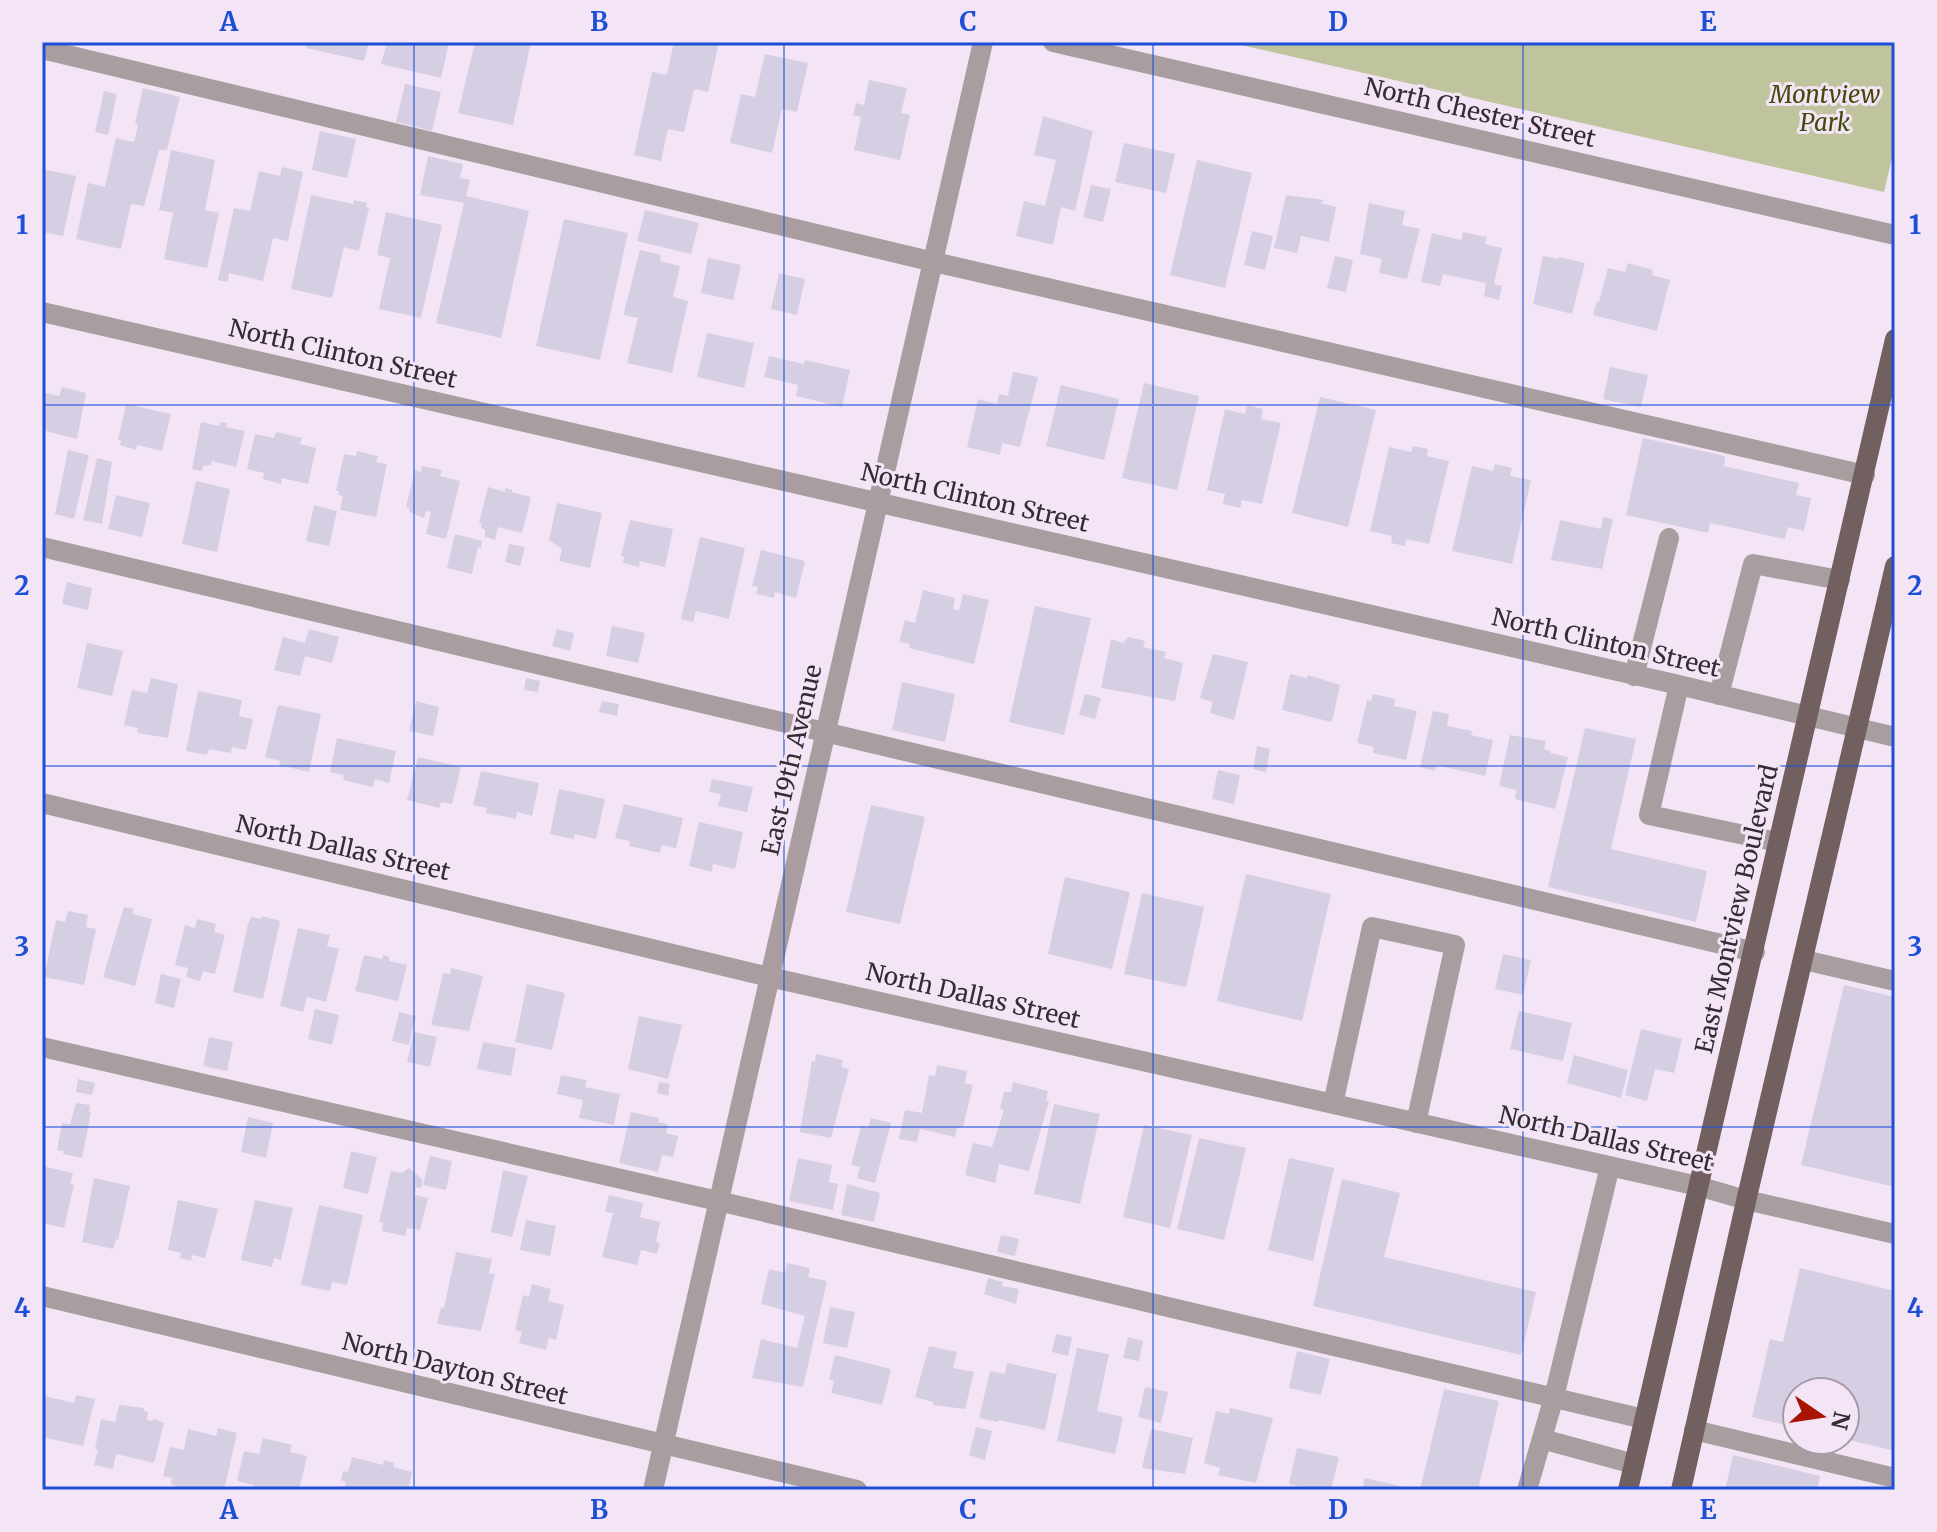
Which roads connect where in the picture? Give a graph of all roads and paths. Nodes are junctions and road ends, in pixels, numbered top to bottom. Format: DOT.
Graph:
graph roads {
  1 [pos="983,42"];
  2 [pos="1053,42"];
  3 [pos="42,49"];
  4 [pos="1895,235"];
  5 [pos="934,262"];
  6 [pos="42,312"];
  7 [pos="1895,339"];
  8 [pos="1865,475"];
  9 [pos="878,502"];
  10 [pos="1669,538"];
  11 [pos="42,547"];
  12 [pos="1895,566"];
  13 [pos="1840,580"];
  14 [pos="1634,676"];
  15 [pos="1679,685"];
  16 [pos="1719,695"];
  17 [pos="1809,716"];
  18 [pos="1858,728"];
  19 [pos="825,734"];
  20 [pos="1895,737"];
  21 [pos="42,803"];
  22 [pos="1778,842"];
  23 [pos="1755,952"];
  24 [pos="1804,960"];
  25 [pos="769,977"];
  26 [pos="1895,981"];
  27 [pos="42,1047"];
  28 [pos="1333,1104"];
  29 [pos="1416,1123"];
  30 [pos="1610,1166"];
  31 [pos="1698,1186"];
  32 [pos="1746,1200"];
  33 [pos="718,1201"];
  34 [pos="1895,1234"];
  35 [pos="42,1296"];
  36 [pos="1554,1397"];
  37 [pos="1644,1419"];
  38 [pos="1694,1430"];
  39 [pos="1542,1439"];
  40 [pos="663,1446"];
  41 [pos="1634,1464"];
  42 [pos="1895,1478"];
  43 [pos="1862,1480"];
  44 [pos="653,1490"];
  45 [pos="857,1490"];
  46 [pos="1527,1490"];
  47 [pos="1628,1490"];
  48 [pos="1681,1490"];
  1 -- 5 [label="street, East 19th Avenue"];
  2 -- 4 [label="street, North Chester Street"];
  3 -- 5 [label="street"];
  5 -- 8 [label="street"];
  5 -- 9 [label="street, East 19th Avenue"];
  6 -- 9 [label="street, North Clinton Street"];
  7 -- 8 [label="main road, East Montview Boulevard"];
  8 -- 13 [label="main road, East Montview Boulevard"];
  9 -- 14 [label="street, North Clinton Street"];
  9 -- 19 [label="street, East 19th Avenue"];
  10 -- 14 [label="street"];
  11 -- 19 [label="street"];
  12 -- 18 [label="main road"];
  13 -- 16 [label="street"];
  13 -- 17 [label="main road, East Montview Boulevard"];
  14 -- 15 [label="street, North Clinton Street"];
  15 -- 16 [label="street, North Clinton Street"];
  15 -- 22 [label="street"];
  16 -- 17 [label="street, North Clinton Street"];
  17 -- 18 [label="street, North Clinton Street"];
  17 -- 22 [label="main road, East Montview Boulevard"];
  18 -- 20 [label="street, North Clinton Street"];
  18 -- 24 [label="main road"];
  19 -- 23 [label="street"];
  19 -- 25 [label="street, East 19th Avenue"];
  21 -- 25 [label="street, North Dallas Street"];
  22 -- 23 [label="main road, East Montview Boulevard"];
  23 -- 31 [label="main road, East Montview Boulevard"];
  24 -- 26 [label="street"];
  24 -- 32 [label="main road"];
  25 -- 28 [label="street, North Dallas Street"];
  25 -- 33 [label="street, East 19th Avenue"];
  27 -- 33 [label="street"];
  28 -- 29 [label="street, North Dallas Street"];
  28 -- 29 [label="street"];
  29 -- 30 [label="street, North Dallas Street"];
  30 -- 31 [label="street, North Dallas Street"];
  30 -- 36 [label="street"];
  31 -- 32 [label="street, North Dallas Street"];
  31 -- 37 [label="main road, East Montview Boulevard"];
  32 -- 34 [label="street, North Dallas Street"];
  32 -- 38 [label="main road"];
  33 -- 36 [label="street"];
  33 -- 40 [label="street, East 19th Avenue"];
  35 -- 40 [label="street, North Dayton Street"];
  36 -- 37 [label="street"];
  36 -- 39 [label="street"];
  37 -- 41 [label="main road, East Montview Boulevard"];
  38 -- 43 [label="street"];
  38 -- 48 [label="main road"];
  39 -- 41 [label="street"];
  39 -- 46 [label="street"];
  40 -- 44 [label="street, East 19th Avenue"];
  40 -- 45 [label="street, North Dayton Street"];
  41 -- 47 [label="main road, East Montview Boulevard"];
  42 -- 43 [label="street"];
}
